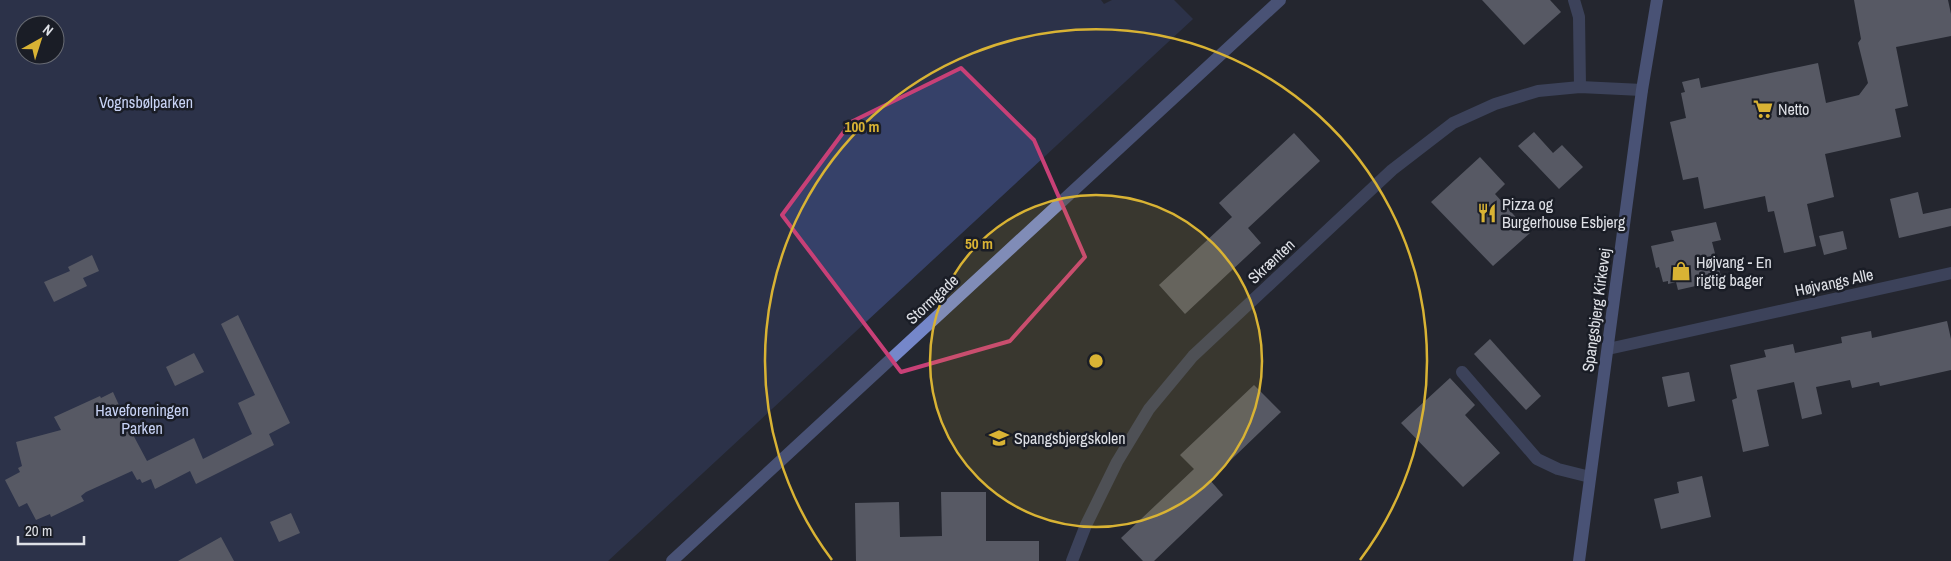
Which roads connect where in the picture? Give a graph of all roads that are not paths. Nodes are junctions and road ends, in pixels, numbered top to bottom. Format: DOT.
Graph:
graph roads {
  1 [pos="1280,0"];
  2 [pos="1574,0"];
  3 [pos="1657,0"];
  4 [pos="1580,87"];
  5 [pos="1642,90"];
  6 [pos="1951,273"];
  7 [pos="1608,349"];
  8 [pos="1462,372"];
  9 [pos="1590,477"];
  10 [pos="672,561"];
  11 [pos="1072,561"];
  12 [pos="1579,561"];
  1 -- 10 [label="street, Stormgade"];
  2 -- 4 [label="street"];
  3 -- 5 [label="street, Spangsbjerg Kirkevej"];
  4 -- 5 [label="street, Skrænten"];
  4 -- 11 [label="street, Skrænten"];
  5 -- 7 [label="street, Spangsbjerg Kirkevej"];
  6 -- 7 [label="street, Højvangs Alle"];
  7 -- 9 [label="street, Spangsbjerg Kirkevej"];
  8 -- 9 [label="street"];
  9 -- 12 [label="street, Spangsbjerg Kirkevej"];
}
